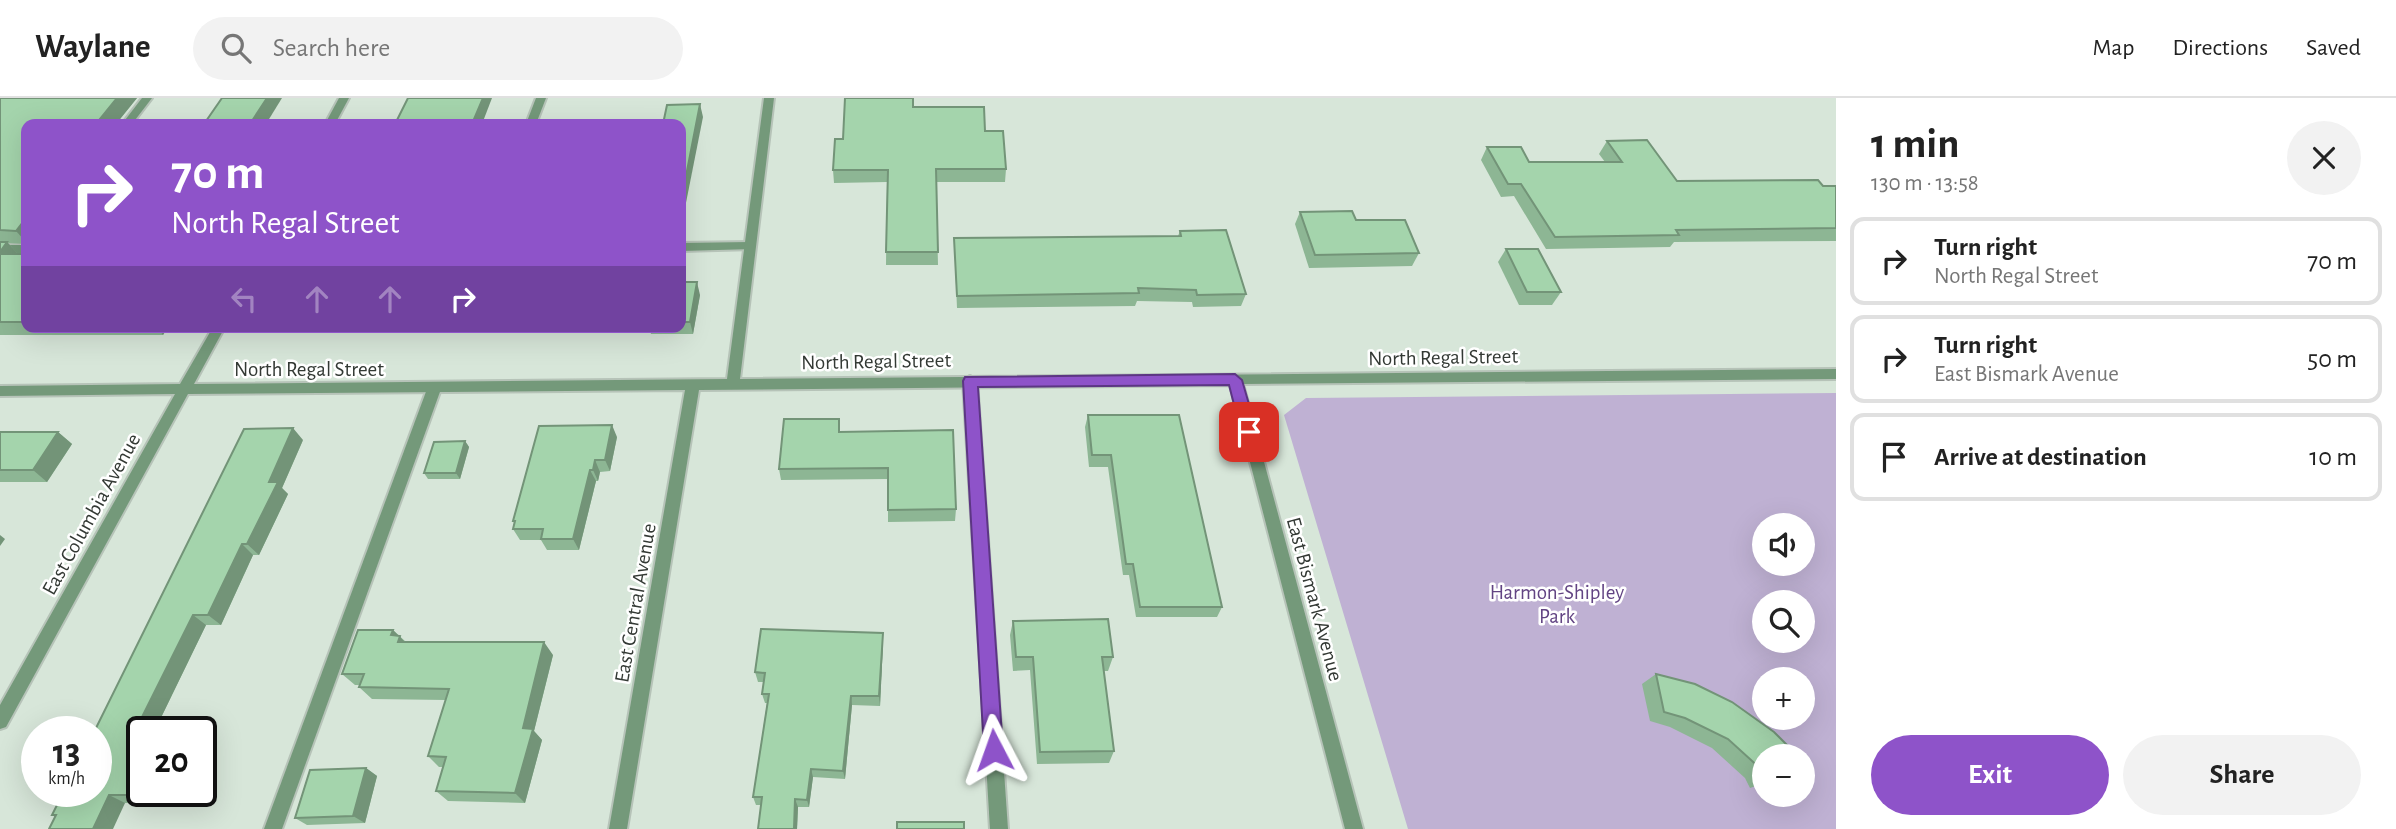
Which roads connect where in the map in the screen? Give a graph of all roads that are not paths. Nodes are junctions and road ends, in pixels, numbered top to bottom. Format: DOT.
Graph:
graph roads {
  1 [pos="147,98"];
  2 [pos="344,98"];
  3 [pos="541,98"];
  4 [pos="769,98"];
  5 [pos="131,119"];
  6 [pos="333,119"];
  7 [pos="533,119"];
  8 [pos="750,246"];
  9 [pos="686,247"];
  10 [pos="0,249"];
  11 [pos="21,249"];
  12 [pos="216,333"];
  13 [pos="1836,374"];
  14 [pos="1235,380"];
  15 [pos="970,381"];
  16 [pos="693,384"];
  17 [pos="733,384"];
  18 [pos="434,388"];
  19 [pos="0,391"];
  20 [pos="184,391"];
  21 [pos="0,721"];
  22 [pos="273,829"];
  23 [pos="618,829"];
  24 [pos="999,829"];
  25 [pos="1354,829"];
  1 -- 5 [label="street"];
  2 -- 6 [label="street"];
  3 -- 7 [label="street"];
  4 -- 8 [label="street"];
  8 -- 9 [label="street"];
  8 -- 17 [label="street"];
  10 -- 11 [label="street"];
  12 -- 20 [label="street, East Columbia Avenue"];
  13 -- 14 [label="street, North Regal Street"];
  14 -- 15 [label="street, North Regal Street"];
  14 -- 25 [label="street, East Bismark Avenue"];
  15 -- 17 [label="street, North Regal Street"];
  15 -- 24 [label="street"];
  16 -- 17 [label="street, North Regal Street"];
  16 -- 18 [label="street, North Regal Street"];
  16 -- 23 [label="street, East Central Avenue"];
  18 -- 20 [label="street, North Regal Street"];
  18 -- 22 [label="street"];
  19 -- 20 [label="street, North Regal Street"];
  20 -- 21 [label="street, East Columbia Avenue"];
}
